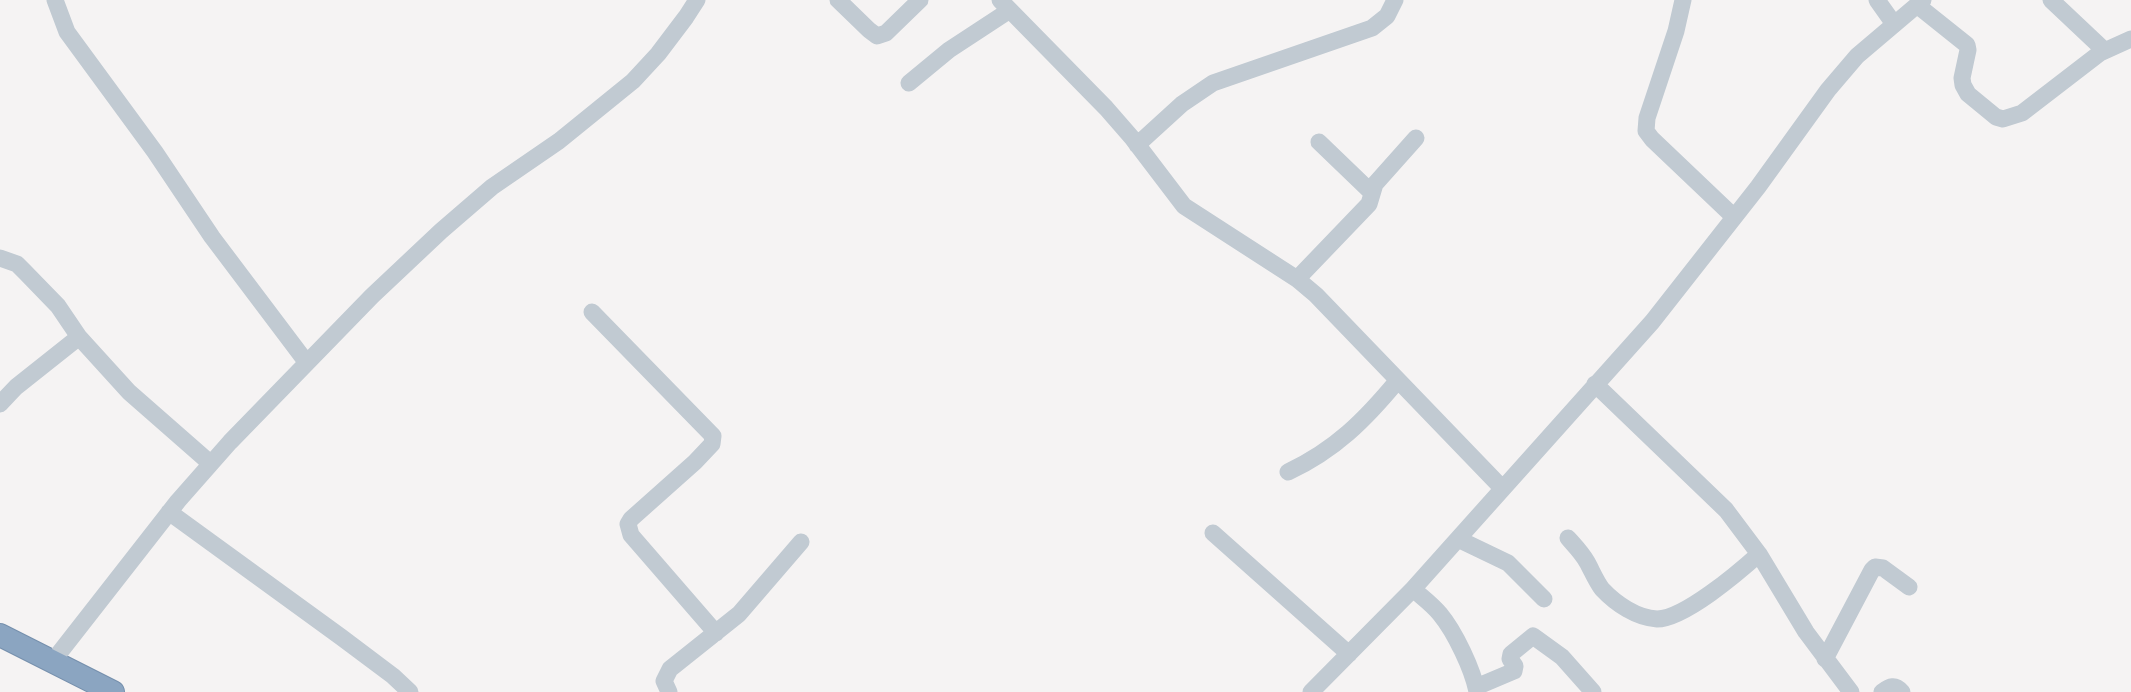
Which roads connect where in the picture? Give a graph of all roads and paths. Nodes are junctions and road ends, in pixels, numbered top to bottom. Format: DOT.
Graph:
graph roads {
  1 [pos="55,0"];
  2 [pos="697,0"];
  3 [pos="838,0"];
  4 [pos="920,0"];
  5 [pos="1395,0"];
  6 [pos="1683,0"];
  7 [pos="1877,0"];
  8 [pos="2051,0"];
  9 [pos="1920,2"];
  10 [pos="1005,5"];
  11 [pos="1894,24"];
  12 [pos="2131,39"];
  13 [pos="2104,50"];
  14 [pos="909,83"];
  15 [pos="1416,138"];
  16 [pos="1135,142"];
  17 [pos="1319,142"];
  18 [pos="1372,193"];
  19 [pos="1734,217"];
  20 [pos="0,258"];
  21 [pos="1297,279"];
  22 [pos="592,312"];
  23 [pos="79,337"];
  24 [pos="307,363"];
  25 [pos="1398,380"];
  26 [pos="1595,384"];
  27 [pos="0,404"];
  28 [pos="210,463"];
  29 [pos="1288,472"];
  30 [pos="1502,488"];
  31 [pos="169,512"];
  32 [pos="1213,533"];
  33 [pos="1568,538"];
  34 [pos="1458,539"];
  35 [pos="801,542"];
  36 [pos="1759,554"];
  37 [pos="1909,587"];
  38 [pos="1413,589"];
  39 [pos="1544,599"];
  40 [pos="716,634"];
  41 [pos="0,635"];
  42 [pos="1349,654"];
  43 [pos="1825,659"];
  44 [pos="53,661"];
  45 [pos="1477,690"];
  46 [pos="113,692"];
  47 [pos="410,692"];
  48 [pos="669,692"];
  49 [pos="1311,692"];
  50 [pos="1592,692"];
  51 [pos="1851,692"];
  52 [pos="1882,692"];
  53 [pos="1902,692"];
  1 -- 24 [label="street"];
  2 -- 24 [label="street"];
  3 -- 4 [label="street"];
  5 -- 16 [label="street"];
  6 -- 19 [label="street"];
  7 -- 11 [label="street"];
  8 -- 13 [label="street"];
  9 -- 11 [label="street"];
  9 -- 13 [label="street"];
  10 -- 14 [label="street"];
  10 -- 16 [label="street"];
  11 -- 19 [label="street"];
  12 -- 13 [label="street"];
  15 -- 18 [label="street"];
  16 -- 21 [label="street"];
  17 -- 18 [label="street"];
  18 -- 21 [label="street"];
  19 -- 26 [label="street"];
  20 -- 23 [label="street"];
  21 -- 25 [label="street"];
  22 -- 40 [label="street"];
  23 -- 27 [label="street"];
  23 -- 28 [label="street"];
  24 -- 28 [label="street"];
  25 -- 29 [label="street"];
  25 -- 30 [label="street"];
  26 -- 30 [label="street"];
  26 -- 36 [label="street"];
  28 -- 31 [label="street"];
  30 -- 34 [label="street"];
  31 -- 44 [label="street"];
  31 -- 47 [label="street"];
  32 -- 42 [label="street"];
  33 -- 36 [label="street"];
  34 -- 38 [label="street"];
  34 -- 39 [label="street"];
  35 -- 40 [label="street"];
  36 -- 43 [label="street"];
  37 -- 43 [label="street"];
  38 -- 42 [label="street"];
  38 -- 45 [label="street"];
  40 -- 48 [label="street"];
  41 -- 44 [label="highway"];
  42 -- 49 [label="street"];
  43 -- 51 [label="street"];
  44 -- 46 [label="highway"];
  45 -- 50 [label="street"];
  52 -- 53 [label="street"];
}
